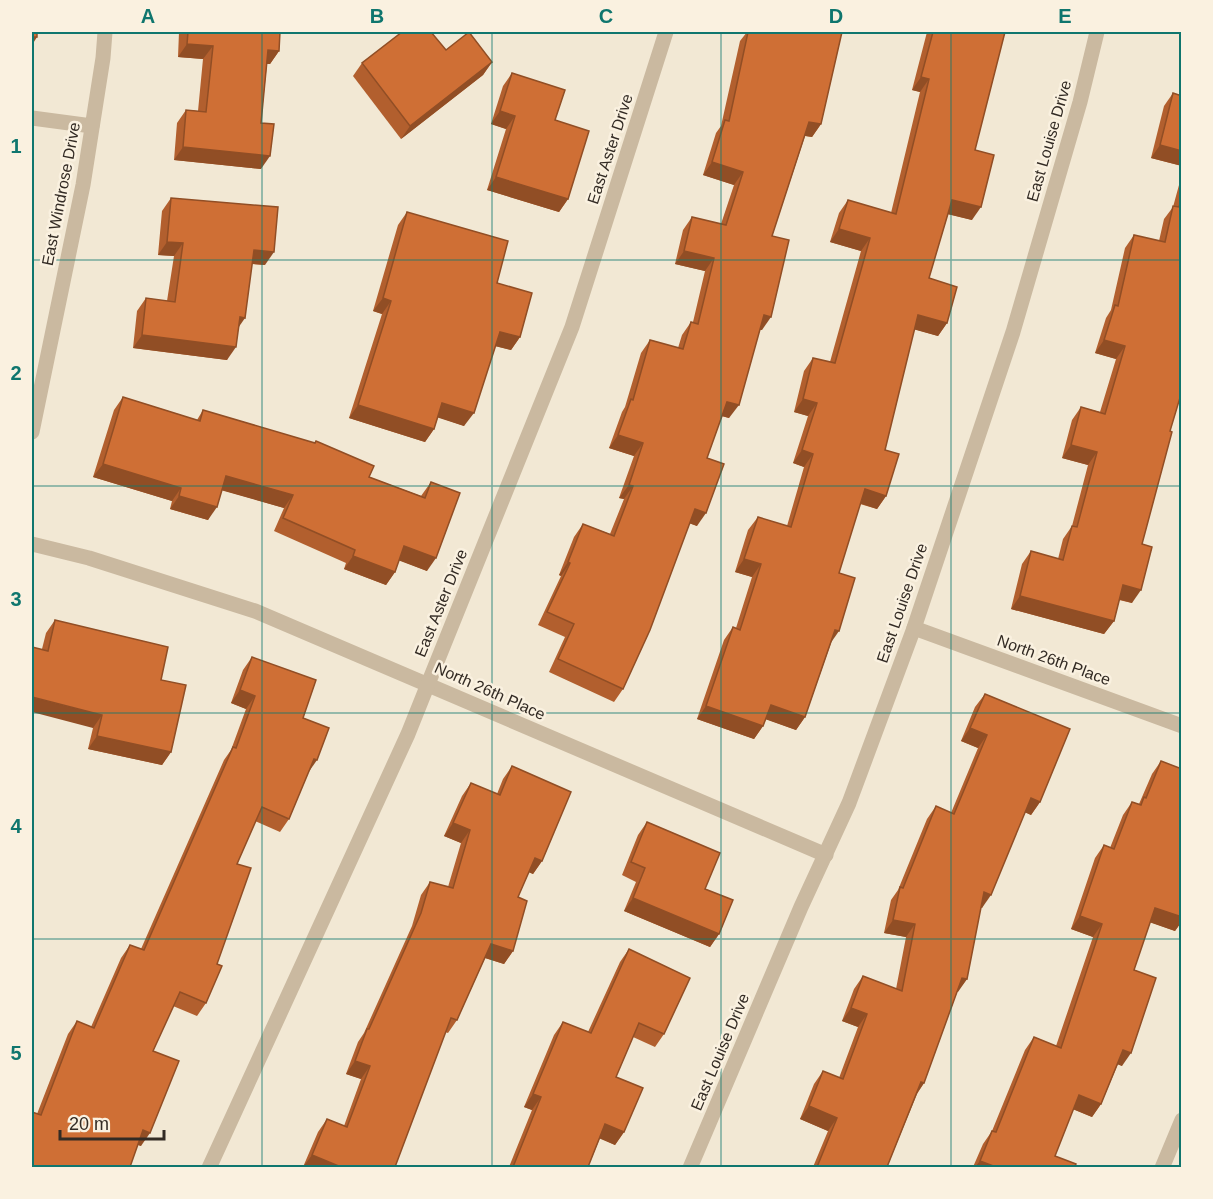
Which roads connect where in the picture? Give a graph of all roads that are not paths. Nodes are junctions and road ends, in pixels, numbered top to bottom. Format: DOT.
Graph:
graph roads {
  1 [pos="105,32"];
  2 [pos="1097,32"];
  3 [pos="661,33"];
  4 [pos="32,118"];
  5 [pos="92,126"];
  6 [pos="32,432"];
  7 [pos="32,544"];
  8 [pos="914,628"];
  9 [pos="428,684"];
  10 [pos="1182,726"];
  11 [pos="826,855"];
  12 [pos="1182,1120"];
  13 [pos="209,1167"];
  14 [pos="690,1167"];
  15 [pos="1162,1167"];
  1 -- 5 [label="street, East Windrose Drive"];
  2 -- 8 [label="street, East Louise Drive"];
  3 -- 9 [label="street, East Aster Drive"];
  4 -- 5 [label="street"];
  5 -- 6 [label="street, East Windrose Drive"];
  7 -- 9 [label="street, North 26th Place"];
  8 -- 10 [label="street, North 26th Place"];
  8 -- 11 [label="street, East Louise Drive"];
  9 -- 11 [label="street, North 26th Place"];
  9 -- 13 [label="street, East Aster Drive"];
  11 -- 14 [label="street, East Louise Drive"];
  12 -- 15 [label="street"];
}
